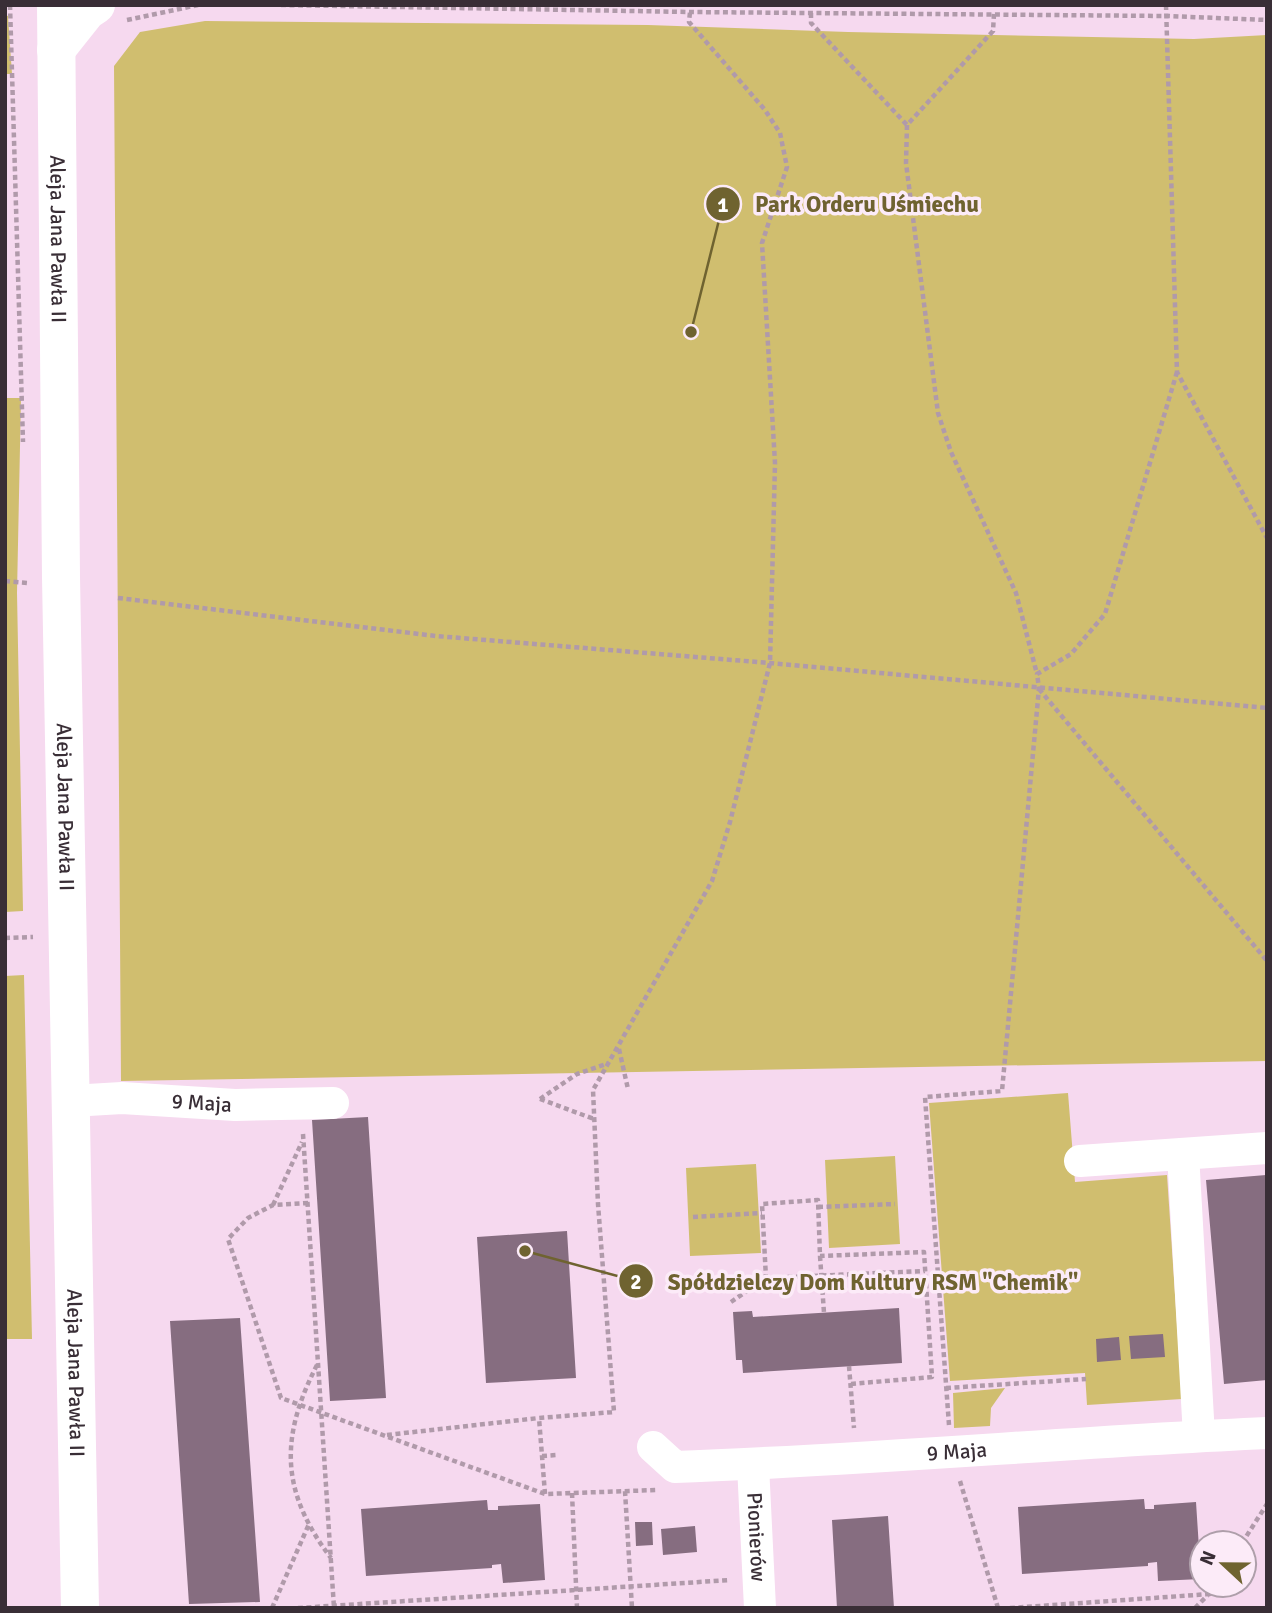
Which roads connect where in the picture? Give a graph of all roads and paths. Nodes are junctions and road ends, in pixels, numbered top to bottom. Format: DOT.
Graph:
graph roads {
  1 [pos="30,5"];
  2 [pos="56,5"];
  3 [pos="198,5"];
  4 [pos="281,5"];
  5 [pos="711,5"];
  6 [pos="1166,5"];
  7 [pos="690,12"];
  8 [pos="711,12"];
  9 [pos="111,13"];
  10 [pos="811,13"];
  11 [pos="994,14"];
  12 [pos="1167,16"];
  13 [pos="1267,20"];
  14 [pos="56,50"];
  15 [pos="907,125"];
  16 [pos="1177,372"];
  17 [pos="1267,538"];
  18 [pos="5,581"];
  19 [pos="28,583"];
  20 [pos="118,598"];
  21 [pos="770,663"];
  22 [pos="1037,674"];
  23 [pos="1039,688"];
  24 [pos="1267,708"];
  25 [pos="33,937"];
  26 [pos="5,938"];
  27 [pos="1267,961"];
  28 [pos="618,1048"];
  29 [pos="609,1063"];
  30 [pos="628,1089"];
  31 [pos="71,1101"];
  32 [pos="333,1103"];
  33 [pos="301,1104"];
  34 [pos="594,1119"];
  35 [pos="303,1140"];
  36 [pos="1267,1148"];
  37 [pos="1183,1154"];
  38 [pos="1080,1161"];
  39 [pos="307,1203"];
  40 [pos="895,1204"];
  41 [pos="272,1205"];
  42 [pos="818,1208"];
  43 [pos="762,1213"];
  44 [pos="693,1217"];
  45 [pos="821,1256"];
  46 [pos="925,1271"];
  47 [pos="821,1275"];
  48 [pos="766,1278"];
  49 [pos="732,1302"];
  50 [pos="824,1313"];
  51 [pos="318,1364"];
  52 [pos="849,1366"];
  53 [pos="1086,1379"];
  54 [pos="850,1384"];
  55 [pos="946,1388"];
  56 [pos="299,1405"];
  57 [pos="321,1413"];
  58 [pos="539,1418"];
  59 [pos="854,1431"];
  60 [pos="1267,1433"];
  61 [pos="383,1435"];
  62 [pos="1199,1436"];
  63 [pos="653,1447"];
  64 [pos="955,1450"];
  65 [pos="557,1455"];
  66 [pos="542,1456"];
  67 [pos="753,1465"];
  68 [pos="663,1490"];
  69 [pos="625,1491"];
  70 [pos="572,1493"];
  71 [pos="545,1494"];
  72 [pos="1267,1504"];
  73 [pos="309,1524"];
  74 [pos="1251,1529"];
  75 [pos="331,1559"];
  76 [pos="735,1580"];
  77 [pos="1188,1596"];
  78 [pos="334,1607"];
  79 [pos="80,1608"];
  80 [pos="272,1608"];
  81 [pos="298,1608"];
  82 [pos="577,1608"];
  83 [pos="632,1608"];
  84 [pos="760,1608"];
  85 [pos="998,1608"];
  86 [pos="1010,1608"];
  1 -- 14 [label="main road"];
  2 -- 14 [label="main road, Aleja Jana Pawła II"];
  3 -- 9 [label="path"];
  4 -- 7 [label="path"];
  5 -- 8 [label="path"];
  6 -- 12 [label="path"];
  7 -- 8 [label="path"];
  7 -- 21 [label="path"];
  8 -- 10 [label="path"];
  9 -- 14 [label="main road"];
  10 -- 11 [label="path"];
  10 -- 15 [label="path"];
  11 -- 12 [label="path"];
  11 -- 15 [label="path"];
  12 -- 13 [label="path"];
  12 -- 16 [label="path"];
  14 -- 31 [label="main road, Aleja Jana Pawła II"];
  15 -- 22 [label="path"];
  16 -- 17 [label="path"];
  16 -- 22 [label="path"];
  18 -- 19 [label="path"];
  20 -- 21 [label="path"];
  21 -- 23 [label="path"];
  21 -- 28 [label="path"];
  22 -- 23 [label="path"];
  23 -- 24 [label="path"];
  23 -- 27 [label="path"];
  23 -- 55 [label="path"];
  25 -- 26 [label="path"];
  28 -- 29 [label="path"];
  28 -- 30 [label="path"];
  29 -- 34 [label="path"];
  29 -- 34 [label="path"];
  31 -- 33 [label="street, 9 Maja"];
  31 -- 79 [label="main road, Aleja Jana Pawła II"];
  32 -- 33 [label="street, 9 Maja"];
  33 -- 35 [label="path"];
  34 -- 58 [label="path"];
  35 -- 39 [label="path"];
  35 -- 41 [label="path"];
  36 -- 37 [label="street"];
  37 -- 38 [label="street"];
  37 -- 62 [label="street"];
  39 -- 41 [label="path"];
  39 -- 51 [label="path"];
  40 -- 42 [label="path"];
  41 -- 56 [label="path"];
  42 -- 43 [label="path"];
  42 -- 45 [label="path"];
  43 -- 44 [label="path"];
  43 -- 48 [label="path"];
  45 -- 46 [label="path"];
  45 -- 47 [label="path"];
  46 -- 47 [label="path"];
  46 -- 54 [label="path"];
  47 -- 48 [label="path"];
  47 -- 50 [label="path"];
  48 -- 49 [label="path"];
  51 -- 56 [label="path"];
  51 -- 57 [label="path"];
  52 -- 54 [label="path"];
  53 -- 55 [label="path"];
  54 -- 59 [label="path"];
  55 -- 64 [label="path"];
  56 -- 57 [label="path"];
  56 -- 73 [label="path"];
  57 -- 61 [label="path"];
  57 -- 75 [label="path"];
  58 -- 61 [label="path"];
  58 -- 66 [label="path"];
  60 -- 62 [label="street, 9 Maja"];
  61 -- 71 [label="path"];
  62 -- 64 [label="street, 9 Maja"];
  63 -- 67 [label="street, 9 Maja"];
  64 -- 67 [label="street, 9 Maja"];
  64 -- 85 [label="path"];
  65 -- 66 [label="path"];
  66 -- 71 [label="path"];
  67 -- 84 [label="street, Pionierów"];
  68 -- 69 [label="path"];
  69 -- 70 [label="path"];
  69 -- 83 [label="path"];
  70 -- 71 [label="path"];
  70 -- 82 [label="path"];
  72 -- 74 [label="path"];
  73 -- 75 [label="path"];
  73 -- 80 [label="path"];
  75 -- 78 [label="path"];
  76 -- 78 [label="path"];
  77 -- 86 [label="path"];
  78 -- 81 [label="path"];
}
